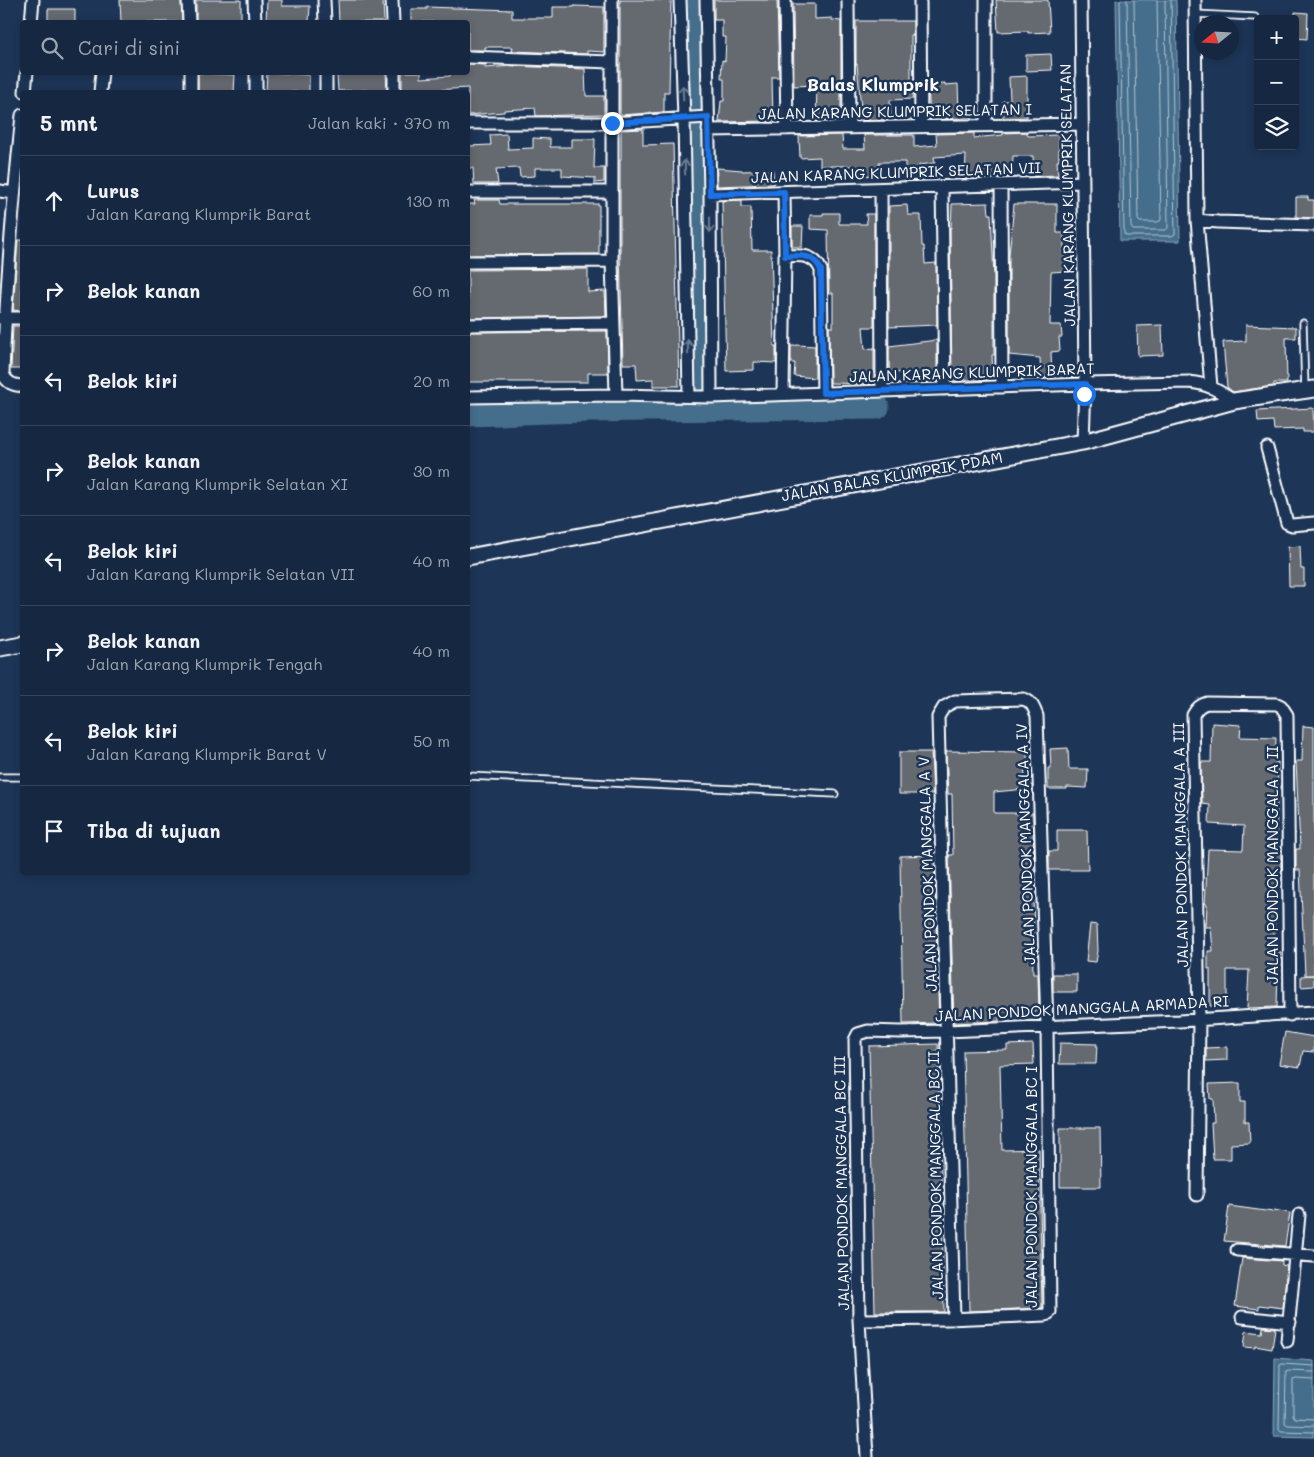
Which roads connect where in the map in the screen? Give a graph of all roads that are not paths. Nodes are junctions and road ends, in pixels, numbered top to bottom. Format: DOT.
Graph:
graph roads {
  1 [pos="33,0"];
  2 [pos="188,0"];
  3 [pos="254,0"];
  4 [pos="324,0"];
  5 [pos="392,0"];
  6 [pos="612,0"];
  7 [pos="680,0"];
  8 [pos="706,0"];
  9 [pos="785,0"];
  10 [pos="848,0"];
  11 [pos="920,0"];
  12 [pos="986,0"];
  13 [pos="1081,0"];
  14 [pos="1194,0"];
  15 [pos="1200,14"];
  16 [pos="1254,17"];
  17 [pos="31,20"];
  18 [pos="189,20"];
  19 [pos="254,20"];
  20 [pos="325,20"];
  21 [pos="393,20"];
  22 [pos="470,57"];
  23 [pos="612,62"];
  24 [pos="27,75"];
  25 [pos="102,75"];
  26 [pos="190,75"];
  27 [pos="256,75"];
  28 [pos="326,75"];
  29 [pos="394,75"];
  30 [pos="25,90"];
  31 [pos="100,90"];
  32 [pos="191,90"];
  33 [pos="256,90"];
  34 [pos="326,90"];
  35 [pos="394,90"];
  36 [pos="697,118"];
  37 [pos="470,123"];
  38 [pos="612,123"];
  39 [pos="1082,124"];
  40 [pos="20,125"];
  41 [pos="986,125"];
  42 [pos="921,126"];
  43 [pos="849,128"];
  44 [pos="787,129"];
  45 [pos="708,130"];
  46 [pos="1083,182"];
  47 [pos="1001,185"];
  48 [pos="942,187"];
  49 [pos="881,189"];
  50 [pos="6,192"];
  51 [pos="470,192"];
  52 [pos="611,192"];
  53 [pos="784,192"];
  54 [pos="710,194"];
  55 [pos="1199,220"];
  56 [pos="1314,225"];
  57 [pos="785,256"];
  58 [pos="612,261"];
  59 [pos="470,262"];
  60 [pos="2,317"];
  61 [pos="20,318"];
  62 [pos="614,322"];
  63 [pos="1304,323"];
  64 [pos="470,325"];
  65 [pos="18,385"];
  66 [pos="1002,387"];
  67 [pos="1212,387"];
  68 [pos="945,389"];
  69 [pos="1309,389"];
  70 [pos="1084,390"];
  71 [pos="882,391"];
  72 [pos="823,393"];
  73 [pos="783,394"];
  74 [pos="616,395"];
  75 [pos="692,396"];
  76 [pos="470,397"];
  77 [pos="709,397"];
  78 [pos="1234,401"];
  79 [pos="1082,442"];
  80 [pos="1267,448"];
  81 [pos="1314,523"];
  82 [pos="470,557"];
  83 [pos="20,644"];
  84 [pos="0,648"];
  85 [pos="1287,715"];
  86 [pos="938,717"];
  87 [pos="470,776"];
  88 [pos="0,777"];
  89 [pos="20,777"];
  90 [pos="836,794"];
  91 [pos="1314,1012"];
  92 [pos="1290,1015"];
  93 [pos="1200,1020"];
  94 [pos="1047,1026"];
  95 [pos="947,1030"];
  96 [pos="855,1040"];
  97 [pos="1197,1195"];
  98 [pos="1299,1216"];
  99 [pos="1237,1250"];
  100 [pos="1296,1254"];
  101 [pos="1314,1256"];
  102 [pos="1242,1317"];
  103 [pos="954,1318"];
  104 [pos="859,1320"];
  105 [pos="1290,1322"];
  106 [pos="1287,1341"];
  107 [pos="867,1457"];
  1 -- 17 [label="street"];
  2 -- 18 [label="street"];
  3 -- 19 [label="street"];
  4 -- 20 [label="street"];
  5 -- 21 [label="street"];
  6 -- 23 [label="street"];
  36 -- 7 [label="street, one-way"];
  8 -- 36 [label="street"];
  9 -- 44 [label="street"];
  10 -- 43 [label="street"];
  11 -- 42 [label="street"];
  12 -- 41 [label="street"];
  13 -- 39 [label="street, JALAN KARANG KLUMPRIK SELATAN"];
  14 -- 15 [label="street"];
  15 -- 16 [label="lane"];
  15 -- 55 [label="street"];
  22 -- 23 [label="street"];
  23 -- 38 [label="street"];
  24 -- 30 [label="street"];
  25 -- 31 [label="street"];
  26 -- 32 [label="street"];
  27 -- 33 [label="street"];
  28 -- 34 [label="street"];
  29 -- 35 [label="street"];
  36 -- 38 [label="street"];
  36 -- 45 [label="street"];
  75 -- 36 [label="street, one-way"];
  37 -- 38 [label="street"];
  38 -- 52 [label="street"];
  39 -- 41 [label="street, JALAN KARANG KLUMPRIK SELATAN I"];
  39 -- 46 [label="street, JALAN KARANG KLUMPRIK SELATAN"];
  40 -- 50 [label="street"];
  41 -- 42 [label="street, JALAN KARANG KLUMPRIK SELATAN I"];
  42 -- 43 [label="street, JALAN KARANG KLUMPRIK SELATAN I"];
  43 -- 44 [label="street, JALAN KARANG KLUMPRIK SELATAN I"];
  44 -- 45 [label="street, JALAN KARANG KLUMPRIK SELATAN I"];
  45 -- 54 [label="street"];
  46 -- 47 [label="street, JALAN KARANG KLUMPRIK SELATAN VII"];
  46 -- 70 [label="street, JALAN KARANG KLUMPRIK SELATAN"];
  47 -- 48 [label="street, JALAN KARANG KLUMPRIK SELATAN VII"];
  47 -- 66 [label="street"];
  48 -- 49 [label="street, JALAN KARANG KLUMPRIK SELATAN VII"];
  48 -- 68 [label="street"];
  49 -- 53 [label="street, JALAN KARANG KLUMPRIK SELATAN VII"];
  49 -- 71 [label="street"];
  50 -- 60 [label="street"];
  51 -- 52 [label="street"];
  52 -- 58 [label="street"];
  53 -- 54 [label="street, JALAN KARANG KLUMPRIK SELATAN VII"];
  53 -- 57 [label="street"];
  54 -- 77 [label="street, one-way"];
  55 -- 56 [label="street"];
  55 -- 67 [label="street"];
  57 -- 72 [label="street"];
  57 -- 73 [label="street"];
  58 -- 59 [label="street"];
  58 -- 62 [label="street"];
  60 -- 61 [label="street"];
  60 -- 65 [label="street"];
  62 -- 64 [label="street"];
  62 -- 74 [label="street"];
  63 -- 69 [label="lane"];
  66 -- 68 [label="street, JALAN KARANG KLUMPRIK BARAT"];
  66 -- 70 [label="street, JALAN KARANG KLUMPRIK BARAT"];
  67 -- 70 [label="street, JALAN KARANG KLUMPRIK BARAT"];
  67 -- 78 [label="street, JALAN KARANG KLUMPRIK BARAT"];
  68 -- 71 [label="street, JALAN KARANG KLUMPRIK BARAT"];
  69 -- 78 [label="street, JALAN BALAS KLUMPRIK PDAM"];
  70 -- 79 [label="street, JALAN KARANG KLUMPRIK SELATAN"];
  71 -- 72 [label="street, JALAN KARANG KLUMPRIK BARAT"];
  72 -- 73 [label="street, JALAN KARANG KLUMPRIK BARAT"];
  73 -- 77 [label="street, JALAN KARANG KLUMPRIK BARAT"];
  74 -- 75 [label="street, JALAN KARANG KLUMPRIK BARAT"];
  74 -- 76 [label="street, JALAN KARANG KLUMPRIK BARAT"];
  75 -- 77 [label="street, JALAN KARANG KLUMPRIK BARAT"];
  78 -- 79 [label="street, JALAN BALAS KLUMPRIK PDAM"];
  79 -- 82 [label="street, JALAN BALAS KLUMPRIK PDAM"];
  80 -- 81 [label="street"];
  83 -- 84 [label="street"];
  85 -- 92 [label="street, JALAN PONDOK MANGGALA A II"];
  85 -- 93 [label="street, JALAN PONDOK MANGGALA A III"];
  86 -- 94 [label="street, JALAN PONDOK MANGGALA A IV"];
  86 -- 95 [label="street, JALAN PONDOK MANGGALA A V"];
  87 -- 90 [label="lane"];
  88 -- 89 [label="lane"];
  91 -- 92 [label="street, JALAN PONDOK MANGGALA ARMADA RI"];
  92 -- 93 [label="street, JALAN PONDOK MANGGALA ARMADA RI"];
  93 -- 94 [label="street, JALAN PONDOK MANGGALA ARMADA RI"];
  93 -- 97 [label="street, JALAN PONDOK MANGGALA A III"];
  94 -- 95 [label="street, JALAN PONDOK MANGGALA ARMADA RI"];
  94 -- 103 [label="street, JALAN PONDOK MANGGALA BC I"];
  95 -- 96 [label="street, JALAN PONDOK MANGGALA ARMADA RI"];
  95 -- 103 [label="street, JALAN PONDOK MANGGALA BC II"];
  96 -- 104 [label="street, JALAN PONDOK MANGGALA BC III"];
  98 -- 100 [label="street"];
  99 -- 100 [label="street"];
  100 -- 101 [label="street"];
  100 -- 105 [label="street"];
  102 -- 105 [label="street"];
  103 -- 104 [label="street, JALAN PONDOK MANGGALA BC III"];
  104 -- 107 [label="street"];
  105 -- 106 [label="street"];
}
